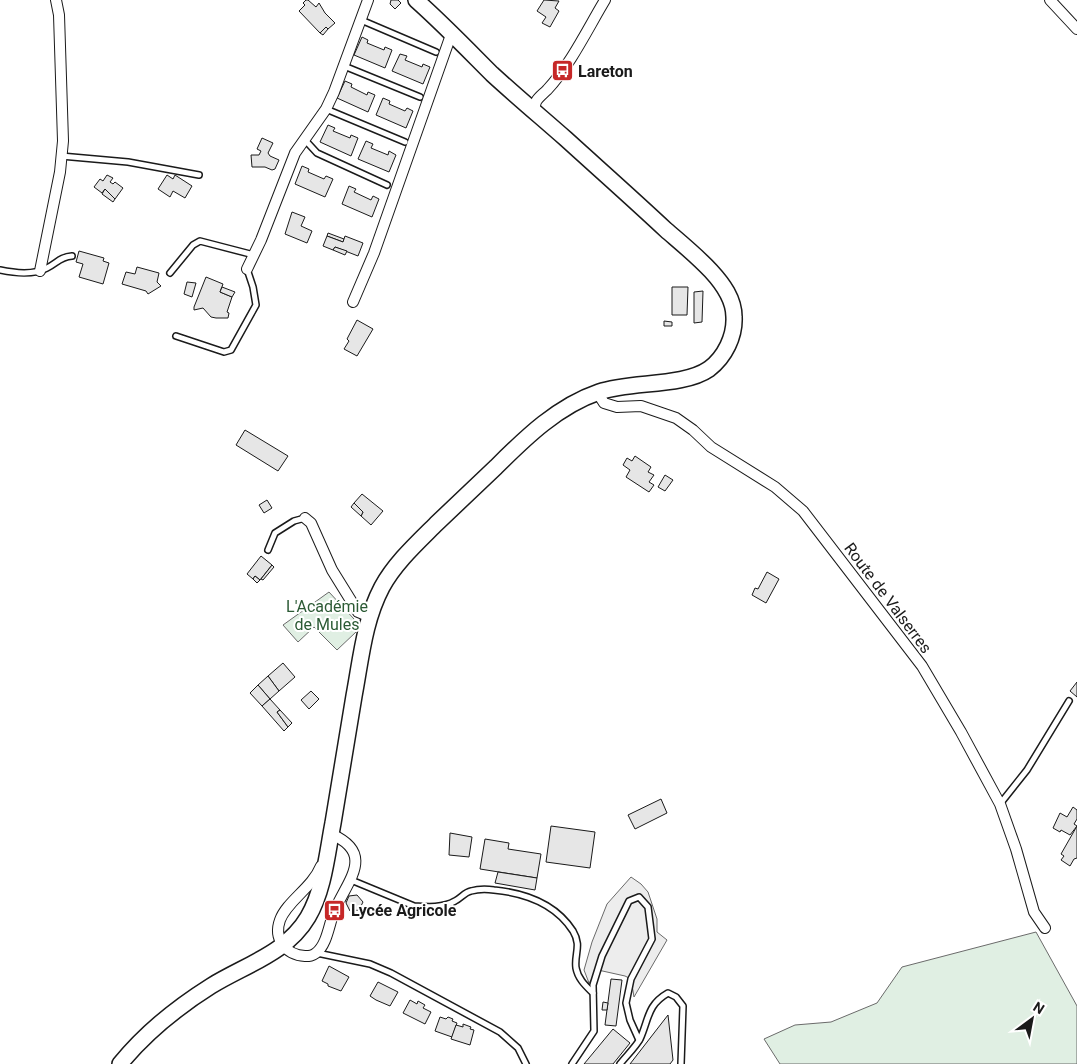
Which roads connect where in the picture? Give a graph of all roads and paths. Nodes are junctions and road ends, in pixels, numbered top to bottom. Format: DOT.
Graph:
graph roads {
  1 [pos="56,0"];
  2 [pos="368,0"];
  3 [pos="416,0"];
  4 [pos="605,0"];
  5 [pos="1050,0"];
  6 [pos="361,20"];
  7 [pos="1077,29"];
  8 [pos="452,32"];
  9 [pos="436,52"];
  10 [pos="344,66"];
  11 [pos="420,97"];
  12 [pos="536,106"];
  13 [pos="326,110"];
  14 [pos="305,140"];
  15 [pos="405,142"];
  16 [pos="61,156"];
  17 [pos="199,175"];
  18 [pos="387,185"];
  19 [pos="254,255"];
  20 [pos="72,256"];
  21 [pos="247,269"];
  22 [pos="0,270"];
  23 [pos="40,271"];
  24 [pos="170,273"];
  25 [pos="353,302"];
  26 [pos="176,336"];
  27 [pos="597,392"];
  28 [pos="305,518"];
  29 [pos="268,550"];
  30 [pos="370,617"];
  31 [pos="1069,701"];
  32 [pos="1000,804"];
  33 [pos="331,834"];
  34 [pos="328,850"];
  35 [pos="351,880"];
  36 [pos="1045,928"];
  37 [pos="283,946"];
  38 [pos="317,953"];
  39 [pos="593,992"];
  40 [pos="639,1040"];
  41 [pos="120,1064"];
  42 [pos="526,1064"];
  43 [pos="572,1064"];
  44 [pos="620,1064"];
  45 [pos="681,1064"];
  1 -- 16 [label="street"];
  2 -- 6 [label="street"];
  3 -- 8 [label="street"];
  4 -- 12 [label="street"];
  5 -- 7 [label="street"];
  6 -- 9 [label="lane"];
  6 -- 10 [label="street"];
  8 -- 12 [label="street"];
  8 -- 12 [label="street"];
  8 -- 25 [label="street"];
  10 -- 11 [label="lane"];
  10 -- 13 [label="street"];
  12 -- 27 [label="street"];
  13 -- 14 [label="street"];
  13 -- 15 [label="lane"];
  14 -- 18 [label="lane"];
  14 -- 19 [label="street"];
  16 -- 17 [label="lane"];
  16 -- 23 [label="street"];
  19 -- 21 [label="street"];
  19 -- 24 [label="lane"];
  20 -- 23 [label="lane"];
  21 -- 26 [label="lane"];
  22 -- 23 [label="lane"];
  27 -- 30 [label="street"];
  27 -- 32 [label="street, Route de Valserres"];
  28 -- 29 [label="lane"];
  28 -- 30 [label="street"];
  30 -- 33 [label="street"];
  31 -- 32 [label="lane"];
  32 -- 36 [label="street, Route de Valserres"];
  33 -- 34 [label="street"];
  33 -- 35 [label="street"];
  34 -- 37 [label="street"];
  34 -- 37 [label="street"];
  35 -- 38 [label="street"];
  35 -- 39 [label="lane"];
  37 -- 38 [label="street"];
  37 -- 41 [label="street"];
  38 -- 42 [label="lane"];
  39 -- 40 [label="lane"];
  39 -- 43 [label="lane"];
  40 -- 44 [label="lane"];
  40 -- 45 [label="lane"];
}
